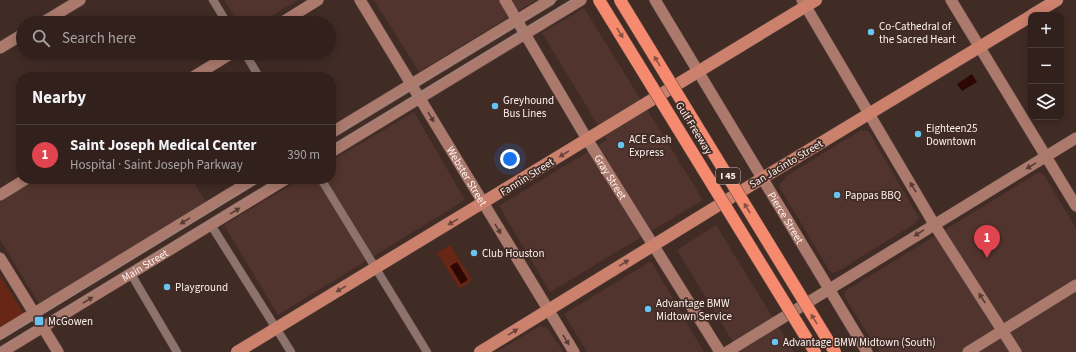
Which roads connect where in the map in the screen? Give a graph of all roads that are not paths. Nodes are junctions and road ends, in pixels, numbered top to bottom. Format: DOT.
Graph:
graph roads {
  1 [pos="80,0"];
  2 [pos="213,0"];
  3 [pos="318,0"];
  4 [pos="360,0"];
  5 [pos="505,0"];
  6 [pos="550,0"];
  7 [pos="581,0"];
  8 [pos="599,0"];
  9 [pos="620,0"];
  10 [pos="655,0"];
  11 [pos="951,0"];
  12 [pos="1057,0"];
  13 [pos="808,2"];
  14 [pos="1037,12"];
  15 [pos="54,16"];
  16 [pos="222,16"];
  17 [pos="292,16"];
  18 [pos="1028,17"];
  19 [pos="517,20"];
  20 [pos="526,34"];
  21 [pos="16,38"];
  22 [pos="979,47"];
  23 [pos="0,48"];
  24 [pos="221,60"];
  25 [pos="249,60"];
  26 [pos="697,70"];
  27 [pos="201,72"];
  28 [pos="256,72"];
  29 [pos="411,84"];
  30 [pos="420,98"];
  31 [pos="868,114"];
  32 [pos="336,130"];
  33 [pos="1076,138"];
  34 [pos="587,139"];
  35 [pos="336,149"];
  36 [pos="1046,157"];
  37 [pos="761,179"];
  38 [pos="18,184"];
  39 [pos="246,184"];
  40 [pos="278,184"];
  41 [pos="324,184"];
  42 [pos="0,195"];
  43 [pos="483,204"];
  44 [pos="1076,206"];
  45 [pos="934,224"];
  46 [pos="211,225"];
  47 [pos="654,245"];
  48 [pos="0,258"];
  49 [pos="376,268"];
  50 [pos="131,274"];
  51 [pos="1076,286"];
  52 [pos="829,288"];
  53 [pos="548,310"];
  54 [pos="34,314"];
  55 [pos="43,328"];
  56 [pos="276,329"];
  57 [pos="1003,331"];
  58 [pos="0,334"];
  59 [pos="2,352"];
  60 [pos="58,352"];
  61 [pos="177,352"];
  62 [pos="237,352"];
  63 [pos="291,352"];
  64 [pos="427,352"];
  65 [pos="480,352"];
  66 [pos="574,352"];
  67 [pos="720,352"];
  68 [pos="727,352"];
  69 [pos="815,352"];
  70 [pos="835,352"];
  71 [pos="867,352"];
  72 [pos="968,352"];
  73 [pos="1016,352"];
  1 -- 15 [label="main road"];
  2 -- 16 [label="street"];
  3 -- 17 [label="main road"];
  4 -- 29 [label="main road, Webster Street"];
  5 -- 19 [label="main road, Gray Street"];
  6 -- 19 [label="main road"];
  7 -- 20 [label="main road"];
  8 -- 69 [label="highway, Gulf Freeway / I 45, one-way, bridge"];
  70 -- 9 [label="highway, Gulf Freeway / I 45, one-way, bridge"];
  10 -- 26 [label="main road, Pierce Street"];
  11 -- 22 [label="main road"];
  12 -- 14 [label="main road, San Jacinto Street"];
  13 -- 26 [label="main road, Fannin Street"];
  13 -- 31 [label="main road"];
  18 -- 22 [label="main road, San Jacinto Street"];
  19 -- 20 [label="main road, Gray Street"];
  19 -- 29 [label="main road"];
  20 -- 30 [label="main road"];
  20 -- 34 [label="main road, Gray Street"];
  21 -- 23 [label="main road"];
  22 -- 31 [label="main road, San Jacinto Street"];
  22 -- 36 [label="main road"];
  24 -- 27 [label="main road"];
  25 -- 28 [label="street"];
  26 -- 34 [label="main road, Fannin Street"];
  26 -- 37 [label="main road, Pierce Street"];
  29 -- 30 [label="main road, Webster Street"];
  29 -- 32 [label="main road"];
  30 -- 35 [label="main road"];
  30 -- 43 [label="main road, Webster Street, one-way"];
  31 -- 37 [label="main road, San Jacinto Street"];
  45 -- 31 [label="main road, one-way"];
  33 -- 36 [label="main road"];
  34 -- 43 [label="main road, Fannin Street, one-way"];
  34 -- 47 [label="main road, Gray Street"];
  36 -- 44 [label="main road"];
  36 -- 45 [label="main road, one-way"];
  37 -- 47 [label="main road, San Jacinto Street"];
  37 -- 52 [label="main road, Pierce Street"];
  38 -- 42 [label="main road"];
  39 -- 54 [label="main road, Main Street, one-way"];
  46 -- 40 [label="main road, Main Street, one-way"];
  41 -- 49 [label="street"];
  43 -- 49 [label="main road, Fannin Street, one-way"];
  43 -- 53 [label="main road, Webster Street, one-way"];
  45 -- 52 [label="main road, one-way"];
  57 -- 45 [label="main road, one-way"];
  46 -- 50 [label="main road, Main Street"];
  46 -- 56 [label="street"];
  53 -- 47 [label="main road, San Jacinto Street, one-way"];
  47 -- 67 [label="main road, Gray Street"];
  48 -- 54 [label="main road"];
  49 -- 56 [label="main road, Fannin Street, one-way"];
  49 -- 64 [label="street"];
  55 -- 50 [label="main road, Main Street, one-way"];
  50 -- 61 [label="street"];
  51 -- 57 [label="main road"];
  52 -- 68 [label="main road"];
  52 -- 71 [label="main road, Pierce Street"];
  65 -- 53 [label="main road, San Jacinto Street, one-way"];
  53 -- 66 [label="main road, Webster Street, one-way"];
  54 -- 55 [label="main road"];
  54 -- 58 [label="main road, Main Street"];
  55 -- 59 [label="main road, Main Street"];
  55 -- 60 [label="main road"];
  56 -- 62 [label="main road, Fannin Street"];
  56 -- 63 [label="street"];
  57 -- 72 [label="main road"];
  57 -- 73 [label="main road"];
}
